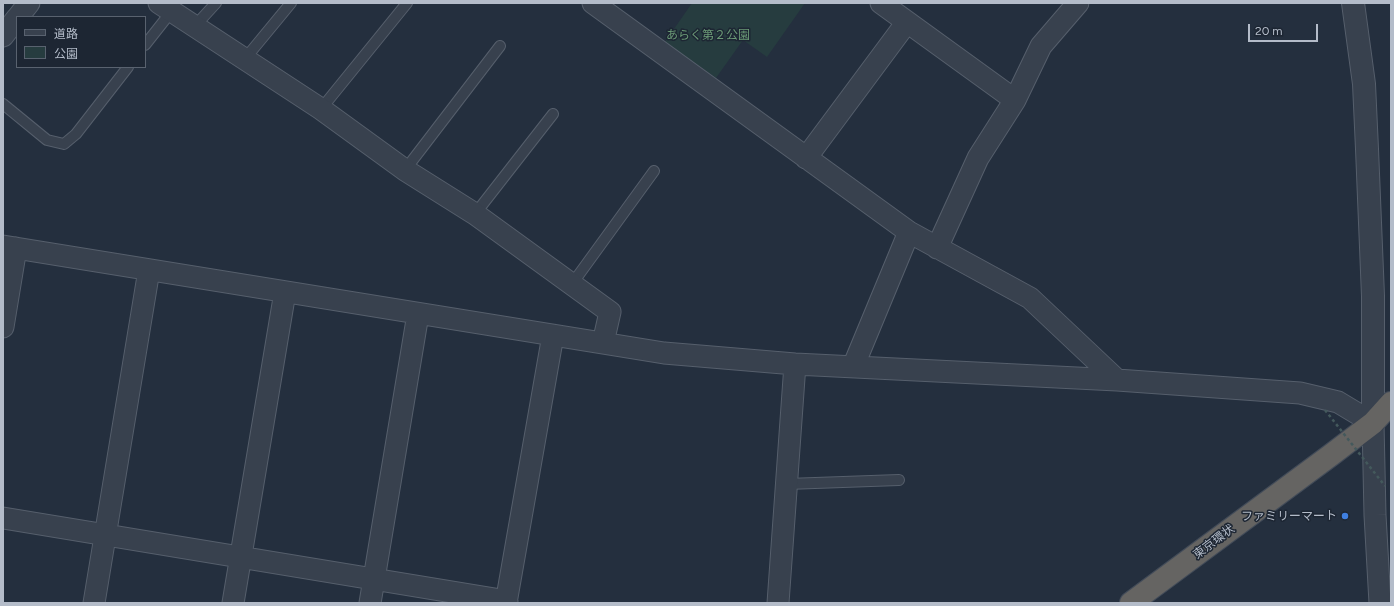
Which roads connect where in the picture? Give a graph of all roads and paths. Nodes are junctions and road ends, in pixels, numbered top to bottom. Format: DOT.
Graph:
graph roads {
  1 [pos="29,3"];
  2 [pos="216,3"];
  3 [pos="291,3"];
  4 [pos="407,3"];
  5 [pos="593,3"];
  6 [pos="881,3"];
  7 [pos="1353,3"];
  8 [pos="165,7"];
  9 [pos="1066,7"];
  10 [pos="19,16"];
  11 [pos="16,19"];
  12 [pos="907,22"];
  13 [pos="194,27"];
  14 [pos="3,36"];
  15 [pos="146,43"];
  16 [pos="500,46"];
  17 [pos="244,60"];
  18 [pos="127,68"];
  19 [pos="1015,100"];
  20 [pos="3,104"];
  21 [pos="321,109"];
  22 [pos="554,114"];
  23 [pos="806,158"];
  24 [pos="405,170"];
  25 [pos="654,171"];
  26 [pos="475,214"];
  27 [pos="909,232"];
  28 [pos="10,247"];
  29 [pos="937,248"];
  30 [pos="149,270"];
  31 [pos="572,284"];
  32 [pos="285,292"];
  33 [pos="418,314"];
  34 [pos="3,327"];
  35 [pos="553,335"];
  36 [pos="603,343"];
  37 [pos="795,364"];
  38 [pos="853,367"];
  39 [pos="1117,380"];
  40 [pos="1391,403"];
  41 [pos="1325,410"];
  42 [pos="1382,419"];
  43 [pos="1384,475"];
  44 [pos="899,480"];
  45 [pos="787,484"];
  46 [pos="3,518"];
  47 [pos="105,535"];
  48 [pos="240,557"];
  49 [pos="374,579"];
  50 [pos="506,602"];
  51 [pos="94,603"];
  52 [pos="233,603"];
  53 [pos="370,603"];
  54 [pos="778,603"];
  55 [pos="1131,603"];
  56 [pos="1380,603"];
  1 -- 10 [label="street"];
  2 -- 13 [label="lane"];
  3 -- 17 [label="lane"];
  4 -- 21 [label="lane"];
  5 -- 23 [label="street"];
  6 -- 12 [label="street"];
  7 -- 42 [label="street"];
  8 -- 13 [label="street"];
  8 -- 15 [label="lane"];
  9 -- 19 [label="street"];
  11 -- 14 [label="street"];
  12 -- 19 [label="street"];
  12 -- 23 [label="street"];
  13 -- 17 [label="street"];
  16 -- 24 [label="lane"];
  17 -- 21 [label="street"];
  18 -- 20 [label="lane"];
  19 -- 29 [label="street"];
  21 -- 24 [label="street"];
  22 -- 26 [label="lane"];
  23 -- 27 [label="street"];
  24 -- 26 [label="street"];
  25 -- 31 [label="lane"];
  26 -- 31 [label="street"];
  27 -- 29 [label="street"];
  27 -- 38 [label="street"];
  28 -- 30 [label="street"];
  28 -- 34 [label="street"];
  29 -- 39 [label="street"];
  30 -- 32 [label="street"];
  30 -- 47 [label="street"];
  31 -- 36 [label="street"];
  32 -- 33 [label="street"];
  32 -- 48 [label="street"];
  33 -- 35 [label="street"];
  33 -- 49 [label="street"];
  35 -- 36 [label="street"];
  35 -- 50 [label="street"];
  36 -- 37 [label="street"];
  37 -- 38 [label="street"];
  37 -- 45 [label="street"];
  38 -- 39 [label="street"];
  39 -- 42 [label="street"];
  40 -- 42 [label="highway, 東京環状"];
  41 -- 43 [label="path, bridge"];
  42 -- 43 [label="street"];
  42 -- 55 [label="highway, 東京環状"];
  43 -- 56 [label="street"];
  44 -- 45 [label="lane"];
  45 -- 54 [label="street"];
  46 -- 47 [label="street"];
  47 -- 48 [label="street"];
  47 -- 51 [label="street"];
  48 -- 49 [label="street"];
  48 -- 52 [label="street"];
  49 -- 50 [label="street"];
  49 -- 53 [label="street"];
}
